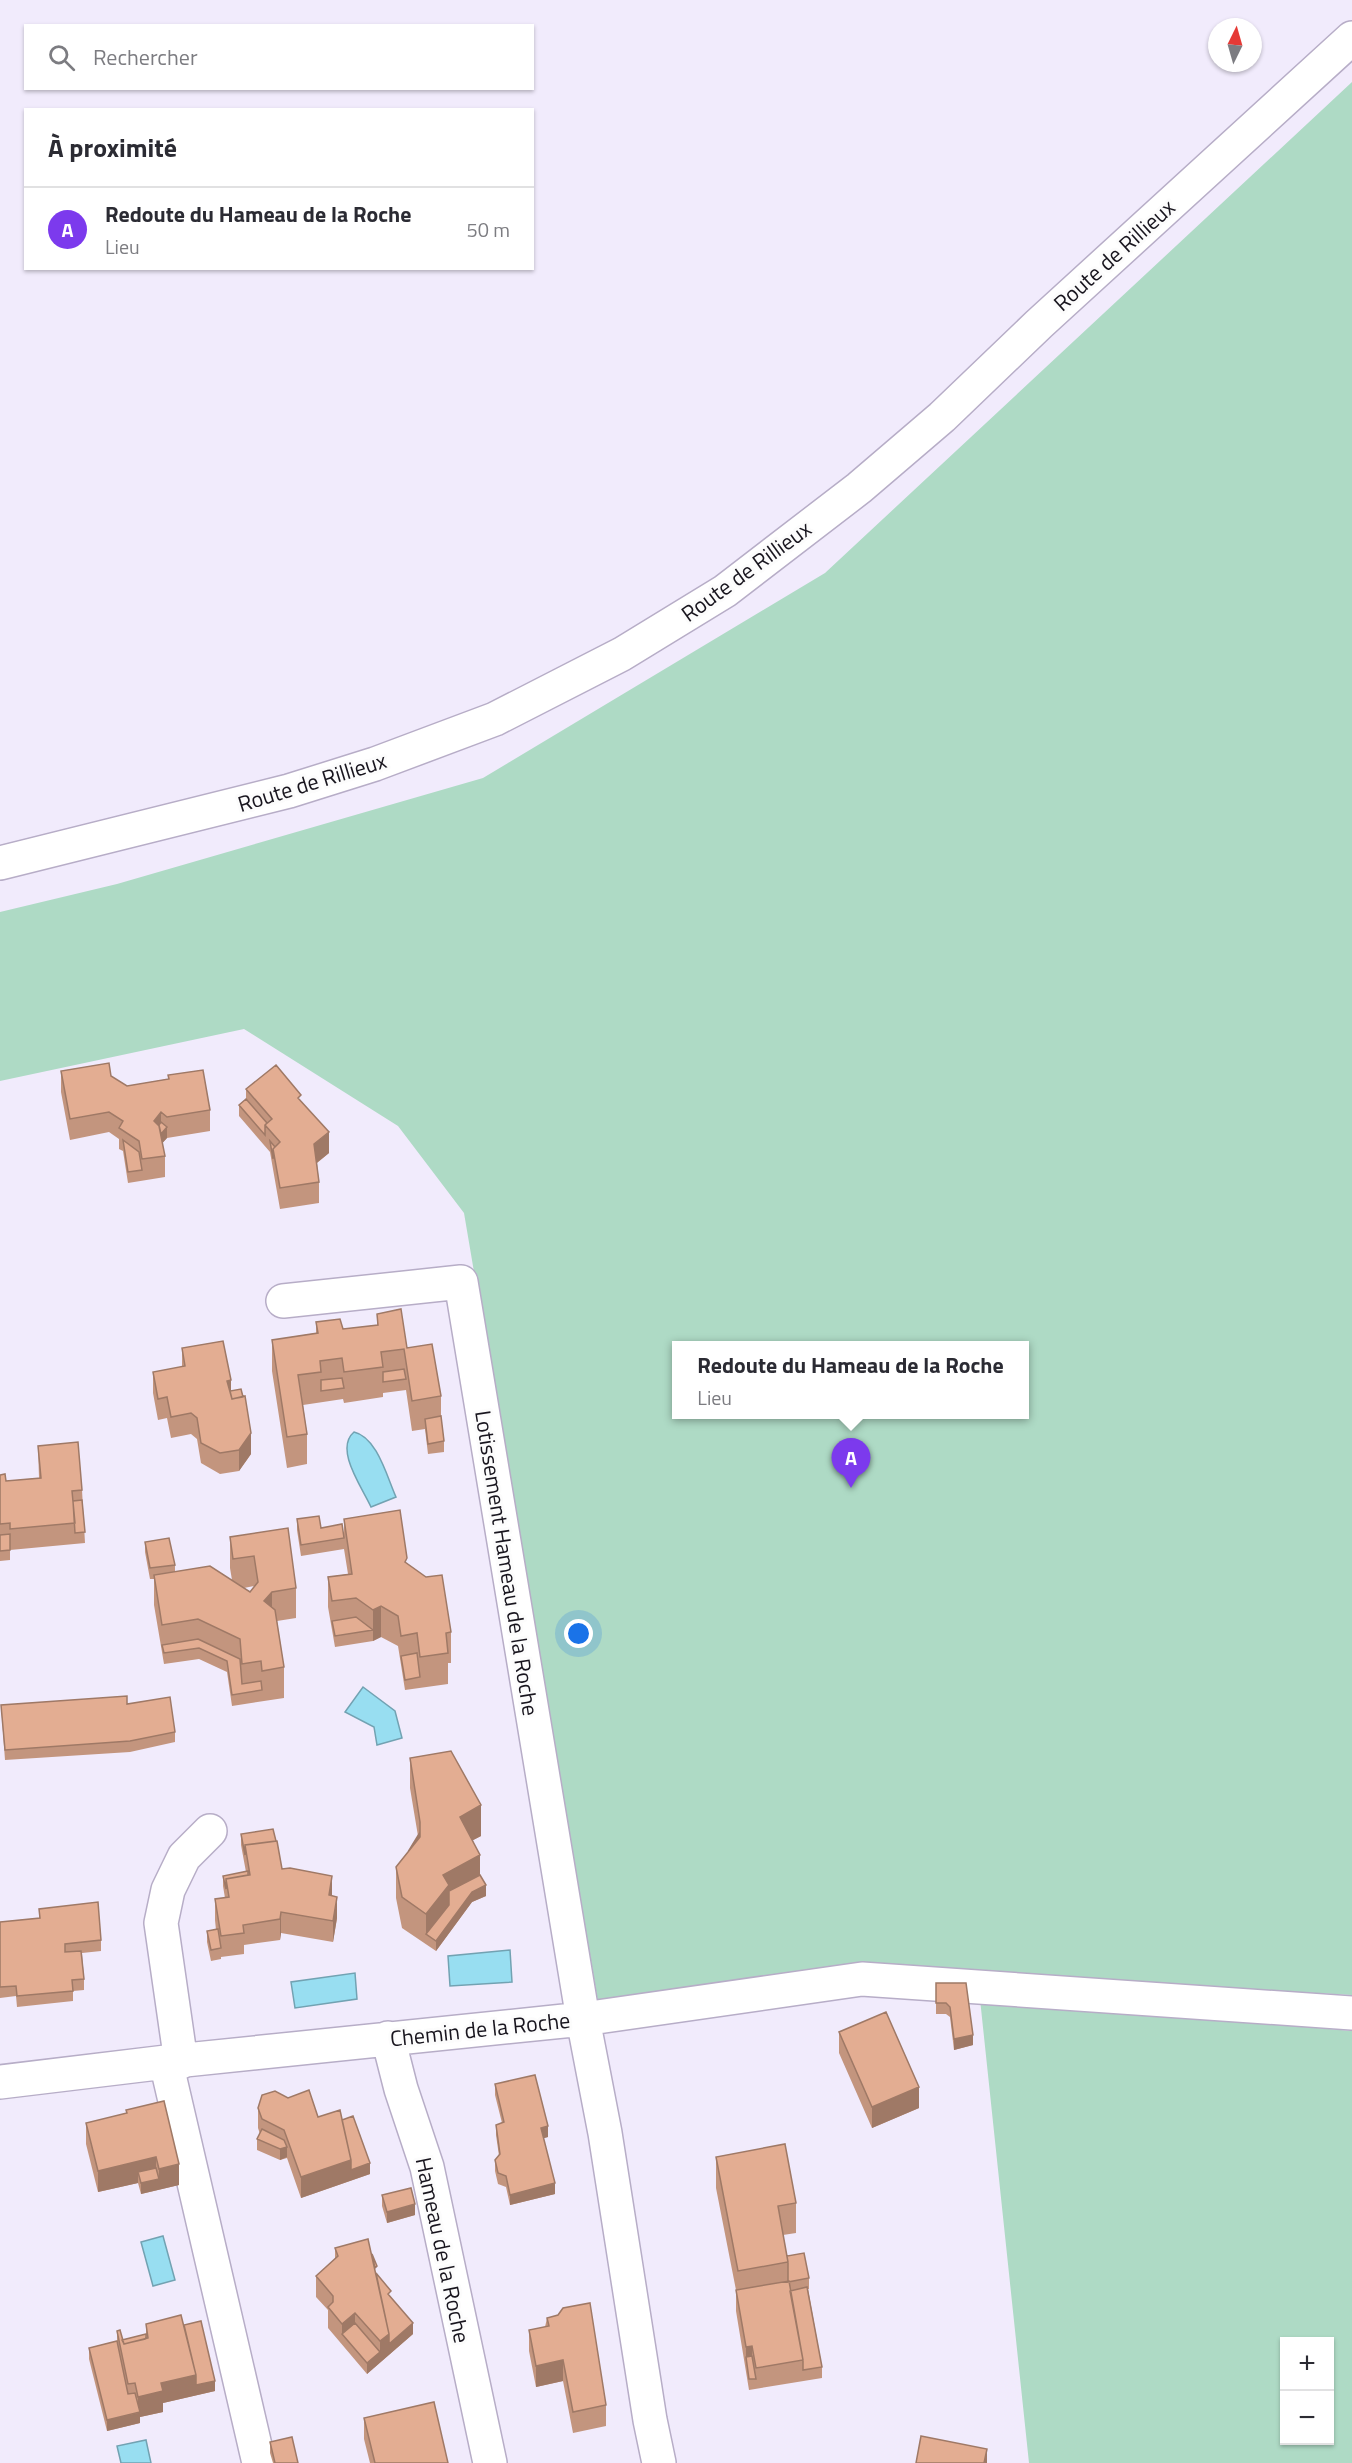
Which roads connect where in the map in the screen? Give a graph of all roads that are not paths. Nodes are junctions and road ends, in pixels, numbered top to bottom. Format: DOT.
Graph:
graph roads {
  1 [pos="1352,38"];
  2 [pos="0,863"];
  3 [pos="283,1301"];
  4 [pos="210,1831"];
  5 [pos="1352,2013"];
  6 [pos="583,2019"];
  7 [pos="388,2038"];
  8 [pos="173,2062"];
  9 [pos="0,2082"];
  10 [pos="259,2463"];
  11 [pos="490,2463"];
  12 [pos="659,2463"];
  1 -- 2 [label="street, Route de Rillieux"];
  3 -- 6 [label="street, Lotissement Hameau de la Roche"];
  4 -- 8 [label="street"];
  5 -- 6 [label="street"];
  6 -- 7 [label="street, Chemin de la Roche"];
  6 -- 12 [label="street, Chemin de la Roche"];
  7 -- 8 [label="street, Chemin de la Roche"];
  7 -- 11 [label="street, Hameau de la Roche"];
  8 -- 9 [label="street, Chemin de la Roche"];
  8 -- 10 [label="street"];
}
